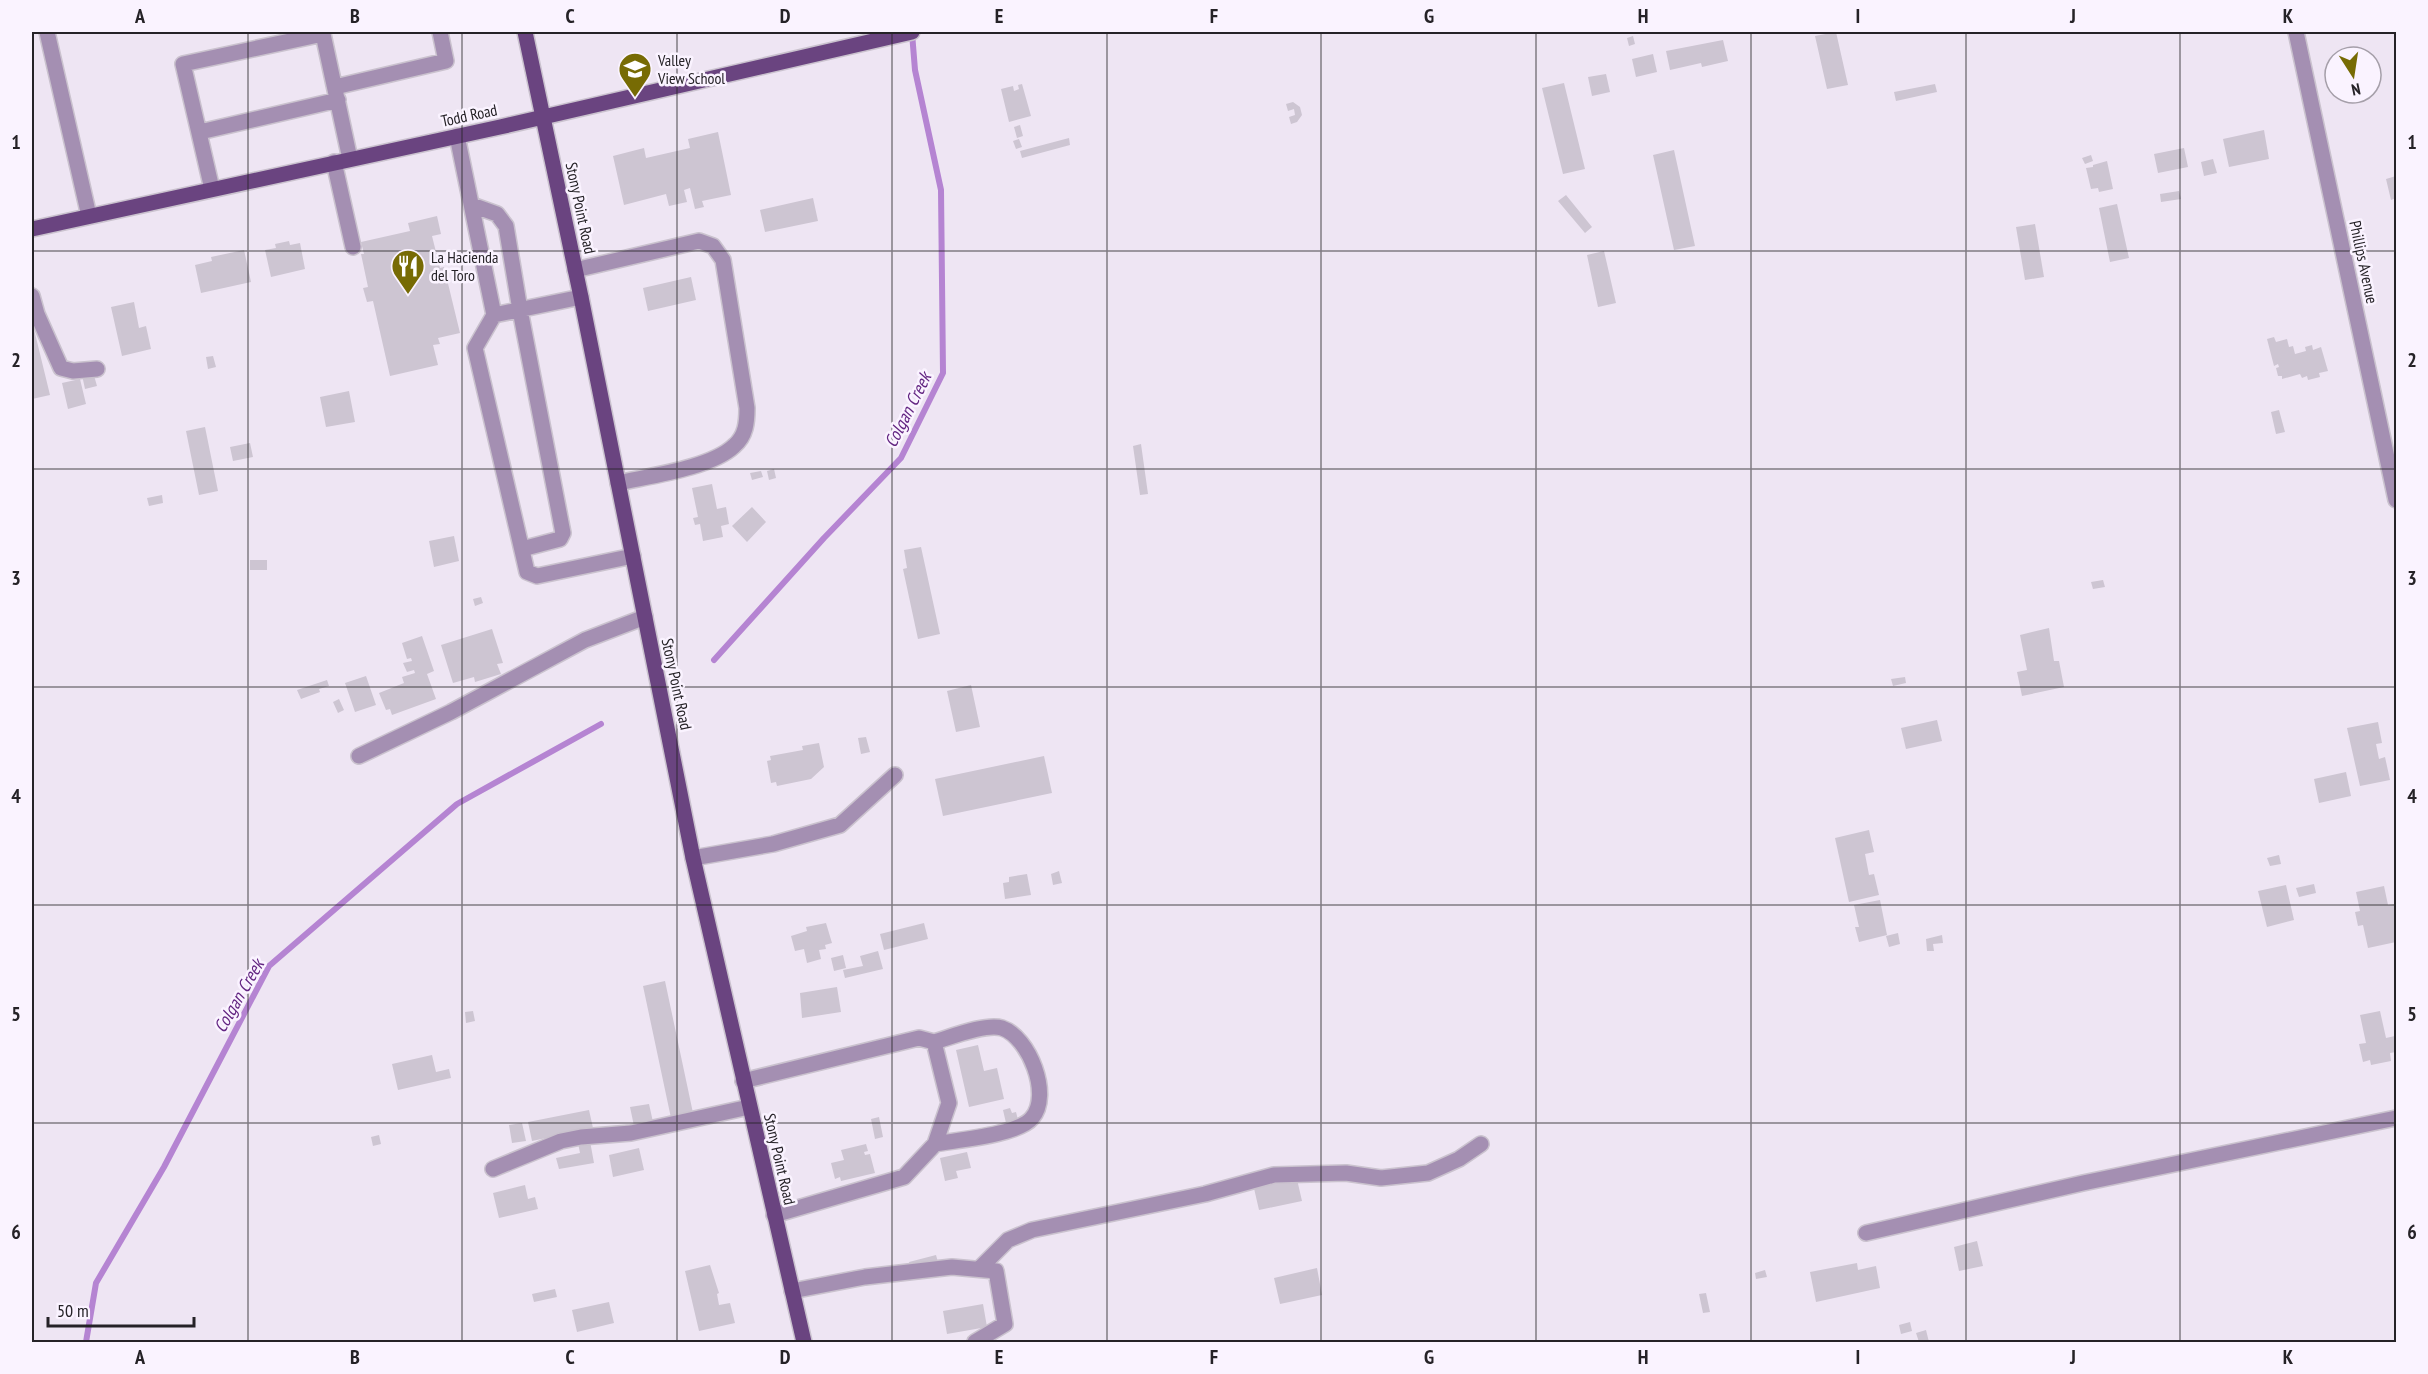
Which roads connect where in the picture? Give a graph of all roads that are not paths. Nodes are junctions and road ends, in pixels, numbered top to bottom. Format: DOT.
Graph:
graph roads {
  1 [pos="47,32"];
  2 [pos="440,32"];
  3 [pos="525,32"];
  4 [pos="912,32"];
  5 [pos="2296,32"];
  6 [pos="329,33"];
  7 [pos="336,94"];
  8 [pos="543,117"];
  9 [pos="200,132"];
  10 [pos="457,136"];
  11 [pos="350,159"];
  12 [pos="334,162"];
  13 [pos="212,189"];
  14 [pos="472,205"];
  15 [pos="89,216"];
  16 [pos="32,228"];
  17 [pos="353,247"];
  18 [pos="575,270"];
  19 [pos="32,296"];
  20 [pos="581,297"];
  21 [pos="520,310"];
  22 [pos="494,315"];
  23 [pos="97,369"];
  24 [pos="618,483"];
  25 [pos="2397,500"];
  26 [pos="522,549"];
  27 [pos="633,556"];
  28 [pos="645,617"];
  29 [pos="359,756"];
  30 [pos="895,775"];
  31 [pos="693,858"];
  32 [pos="934,1041"];
  33 [pos="743,1081"];
  34 [pos="749,1107"];
  35 [pos="2397,1118"];
  36 [pos="935,1144"];
  37 [pos="1481,1144"];
  38 [pos="492,1169"];
  39 [pos="774,1215"];
  40 [pos="1866,1233"];
  41 [pos="979,1269"];
  42 [pos="792,1291"];
  43 [pos="804,1342"];
  44 [pos="975,1342"];
  1 -- 15 [label="street"];
  2 -- 7 [label="street"];
  3 -- 8 [label="main road, Stony Point Road"];
  4 -- 8 [label="main road, Todd Road"];
  5 -- 25 [label="street, Phillips Avenue"];
  6 -- 7 [label="street"];
  6 -- 9 [label="street"];
  7 -- 9 [label="street"];
  7 -- 11 [label="street"];
  8 -- 10 [label="main road, Todd Road"];
  8 -- 18 [label="main road, Stony Point Road"];
  9 -- 13 [label="street"];
  10 -- 11 [label="main road, Todd Road"];
  10 -- 14 [label="street"];
  11 -- 12 [label="main road, Todd Road"];
  12 -- 13 [label="main road, Todd Road"];
  12 -- 17 [label="street"];
  13 -- 15 [label="main road, Todd Road"];
  14 -- 21 [label="street"];
  14 -- 22 [label="street"];
  15 -- 16 [label="main road, Todd Road"];
  18 -- 20 [label="main road, Stony Point Road"];
  18 -- 24 [label="street"];
  19 -- 23 [label="street"];
  20 -- 21 [label="street"];
  20 -- 24 [label="main road, Stony Point Road"];
  21 -- 22 [label="street"];
  21 -- 26 [label="street"];
  22 -- 26 [label="street"];
  24 -- 27 [label="main road, Stony Point Road"];
  26 -- 27 [label="street"];
  27 -- 28 [label="main road, Stony Point Road"];
  28 -- 29 [label="street"];
  28 -- 31 [label="main road, Stony Point Road"];
  30 -- 31 [label="street"];
  31 -- 33 [label="main road, Stony Point Road"];
  32 -- 33 [label="street"];
  32 -- 36 [label="street"];
  32 -- 36 [label="street"];
  33 -- 34 [label="main road, Stony Point Road"];
  34 -- 38 [label="street"];
  34 -- 39 [label="main road, Stony Point Road"];
  35 -- 40 [label="street"];
  36 -- 39 [label="street"];
  37 -- 41 [label="street"];
  39 -- 42 [label="main road, Stony Point Road"];
  41 -- 42 [label="street"];
  41 -- 44 [label="street"];
  42 -- 43 [label="main road, Stony Point Road"];
}
